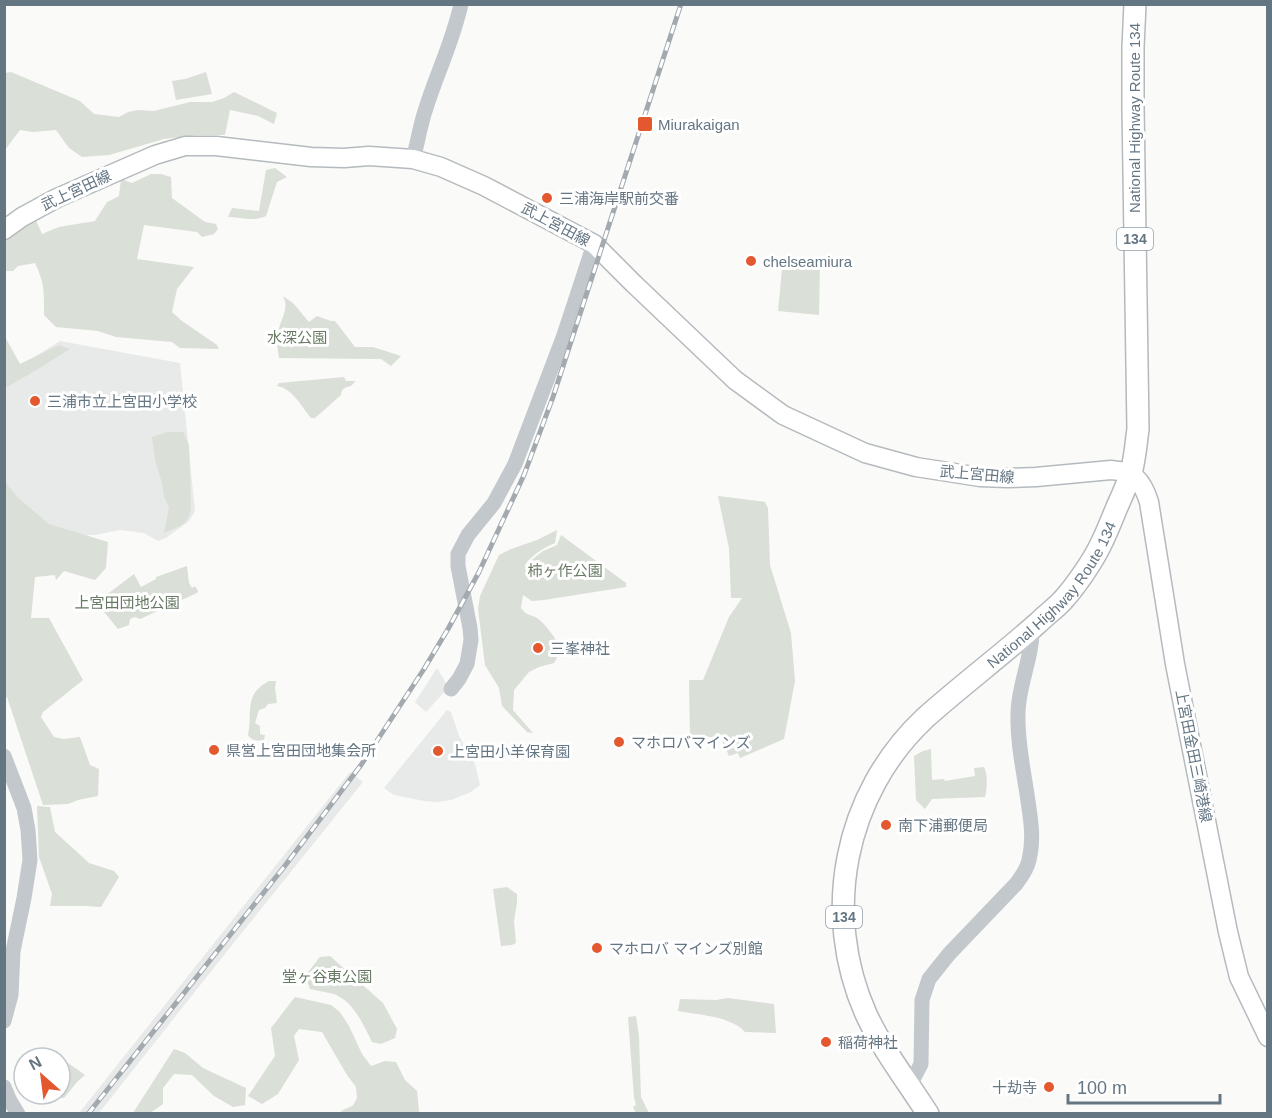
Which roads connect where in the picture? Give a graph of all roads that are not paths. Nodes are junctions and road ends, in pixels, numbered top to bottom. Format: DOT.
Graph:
graph roads {
  1 [pos="461,4"];
  2 [pos="1135,4"];
  3 [pos="413,159"];
  4 [pos="4,230"];
  5 [pos="594,244"];
  6 [pos="1131,473"];
  7 [pos="1032,628"];
  8 [pos="451,689"];
  9 [pos="4,756"];
  10 [pos="4,1021"];
  11 [pos="1268,1037"];
  12 [pos="910,1085"];
  13 [pos="4,1087"];
  14 [pos="18,1113"];
  15 [pos="928,1113"];
  1 -- 3 [label="street"];
  2 -- 6 [label="highway, National Highway Route 134 / 134"];
  3 -- 4 [label="main road, 武上宮田線"];
  3 -- 5 [label="main road, 武上宮田線"];
  5 -- 6 [label="main road, 武上宮田線"];
  5 -- 8 [label="street"];
  6 -- 7 [label="highway, National Highway Route 134 / 134"];
  6 -- 11 [label="main road, 上宮田金田三崎港線"];
  7 -- 12 [label="street"];
  7 -- 12 [label="highway, National Highway Route 134 / 134"];
  9 -- 10 [label="street"];
  12 -- 15 [label="highway, National Highway Route 134 / 134"];
  13 -- 14 [label="street"];
}
